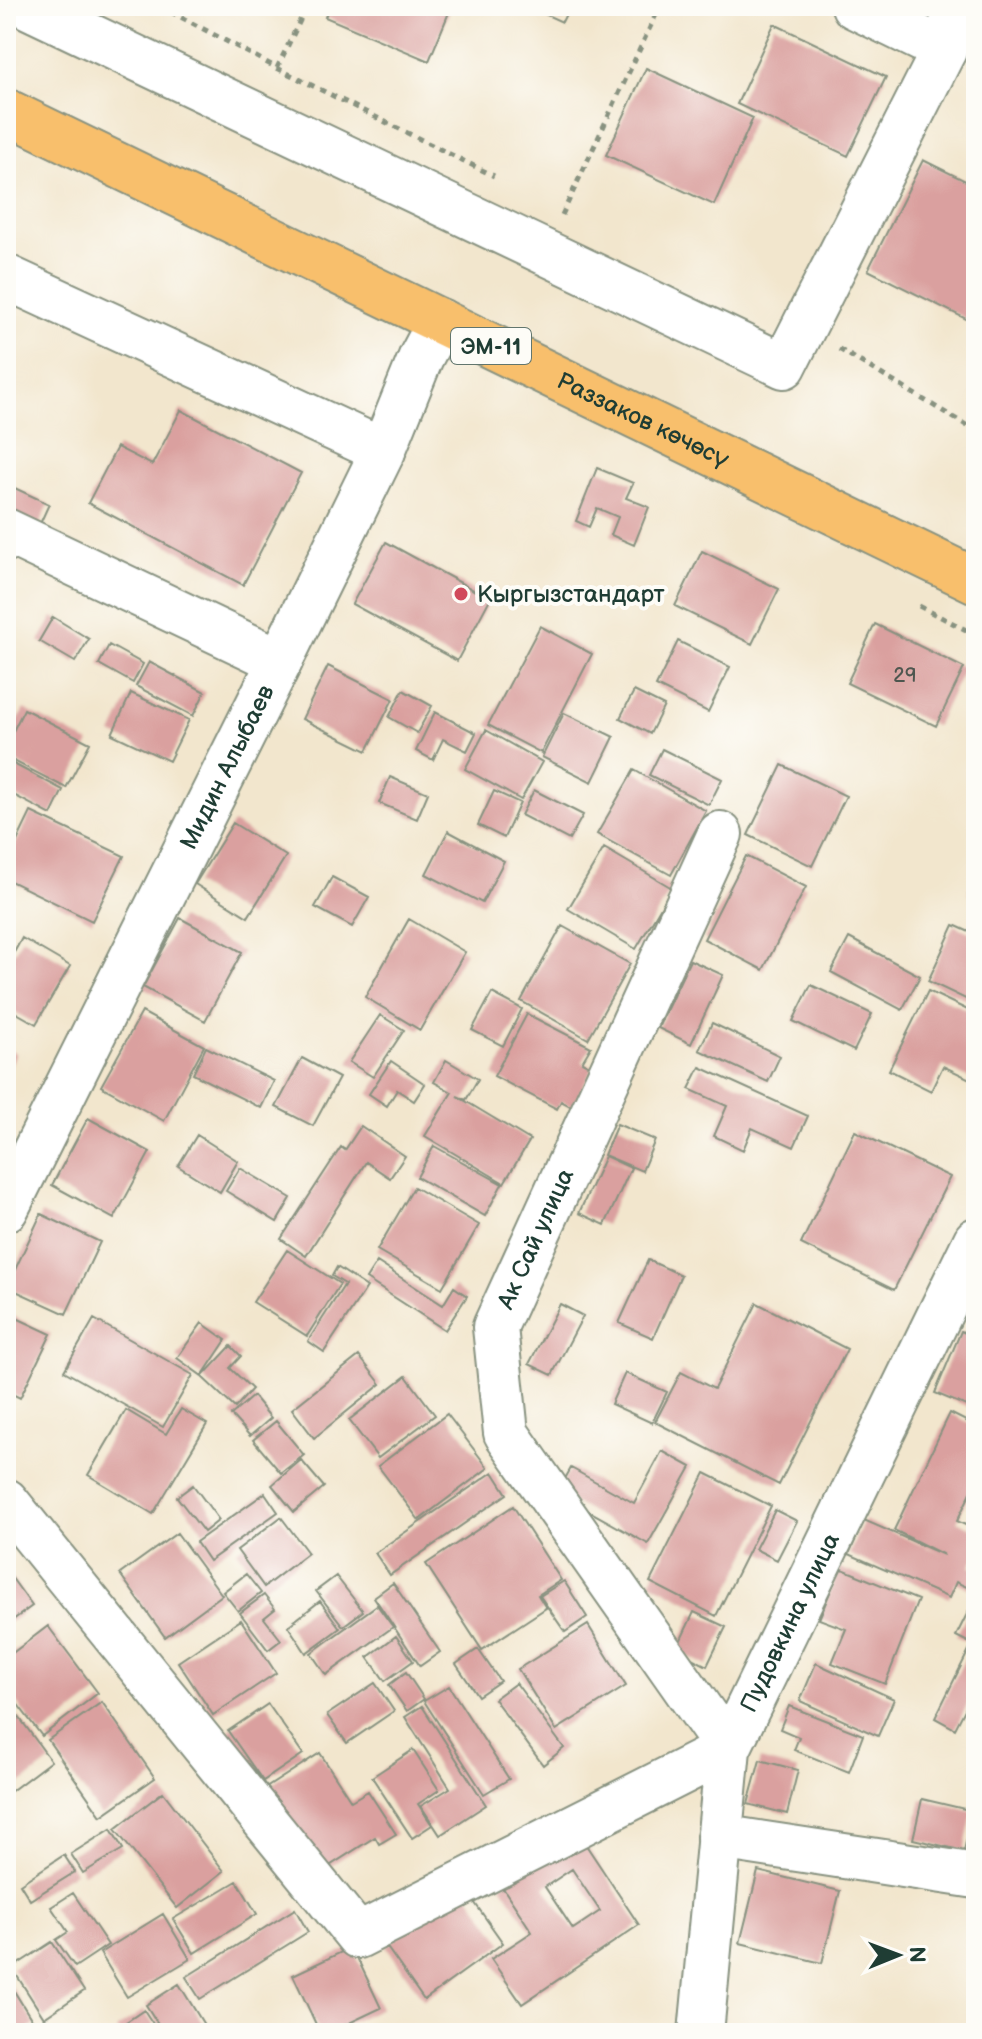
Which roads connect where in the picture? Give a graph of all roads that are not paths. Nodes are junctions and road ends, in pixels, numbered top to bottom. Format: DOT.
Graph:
graph roads {
  1 [pos="27,6"];
  2 [pos="854,6"];
  3 [pos="957,6"];
  4 [pos="944,50"];
  5 [pos="6,111"];
  6 [pos="6,277"];
  7 [pos="440,321"];
  8 [pos="383,451"];
  9 [pos="6,531"];
  10 [pos="976,581"];
  11 [pos="280,661"];
  12 [pos="720,834"];
  13 [pos="6,1209"];
  14 [pos="976,1240"];
  15 [pos="6,1501"];
  16 [pos="728,1749"];
  17 [pos="719,1837"];
  18 [pos="976,1876"];
  19 [pos="701,2033"];
  1 -- 4 [label="street"];
  2 -- 4 [label="street"];
  3 -- 4 [label="street"];
  5 -- 7 [label="highway, Раззаков көчөсү / ЭМ-11"];
  6 -- 8 [label="street"];
  7 -- 8 [label="street, Мидин Алыбаев"];
  7 -- 10 [label="highway, Раззаков көчөсү / ЭМ-11"];
  8 -- 11 [label="street, Мидин Алыбаев"];
  9 -- 11 [label="street"];
  11 -- 13 [label="street, Мидин Алыбаев"];
  12 -- 16 [label="street, Ак Сай улица"];
  14 -- 16 [label="street, Пудовкина улица"];
  15 -- 16 [label="street"];
  16 -- 17 [label="street, Пудовкина улица"];
  17 -- 18 [label="street"];
  17 -- 19 [label="street, Пудовкина улица"];
}
